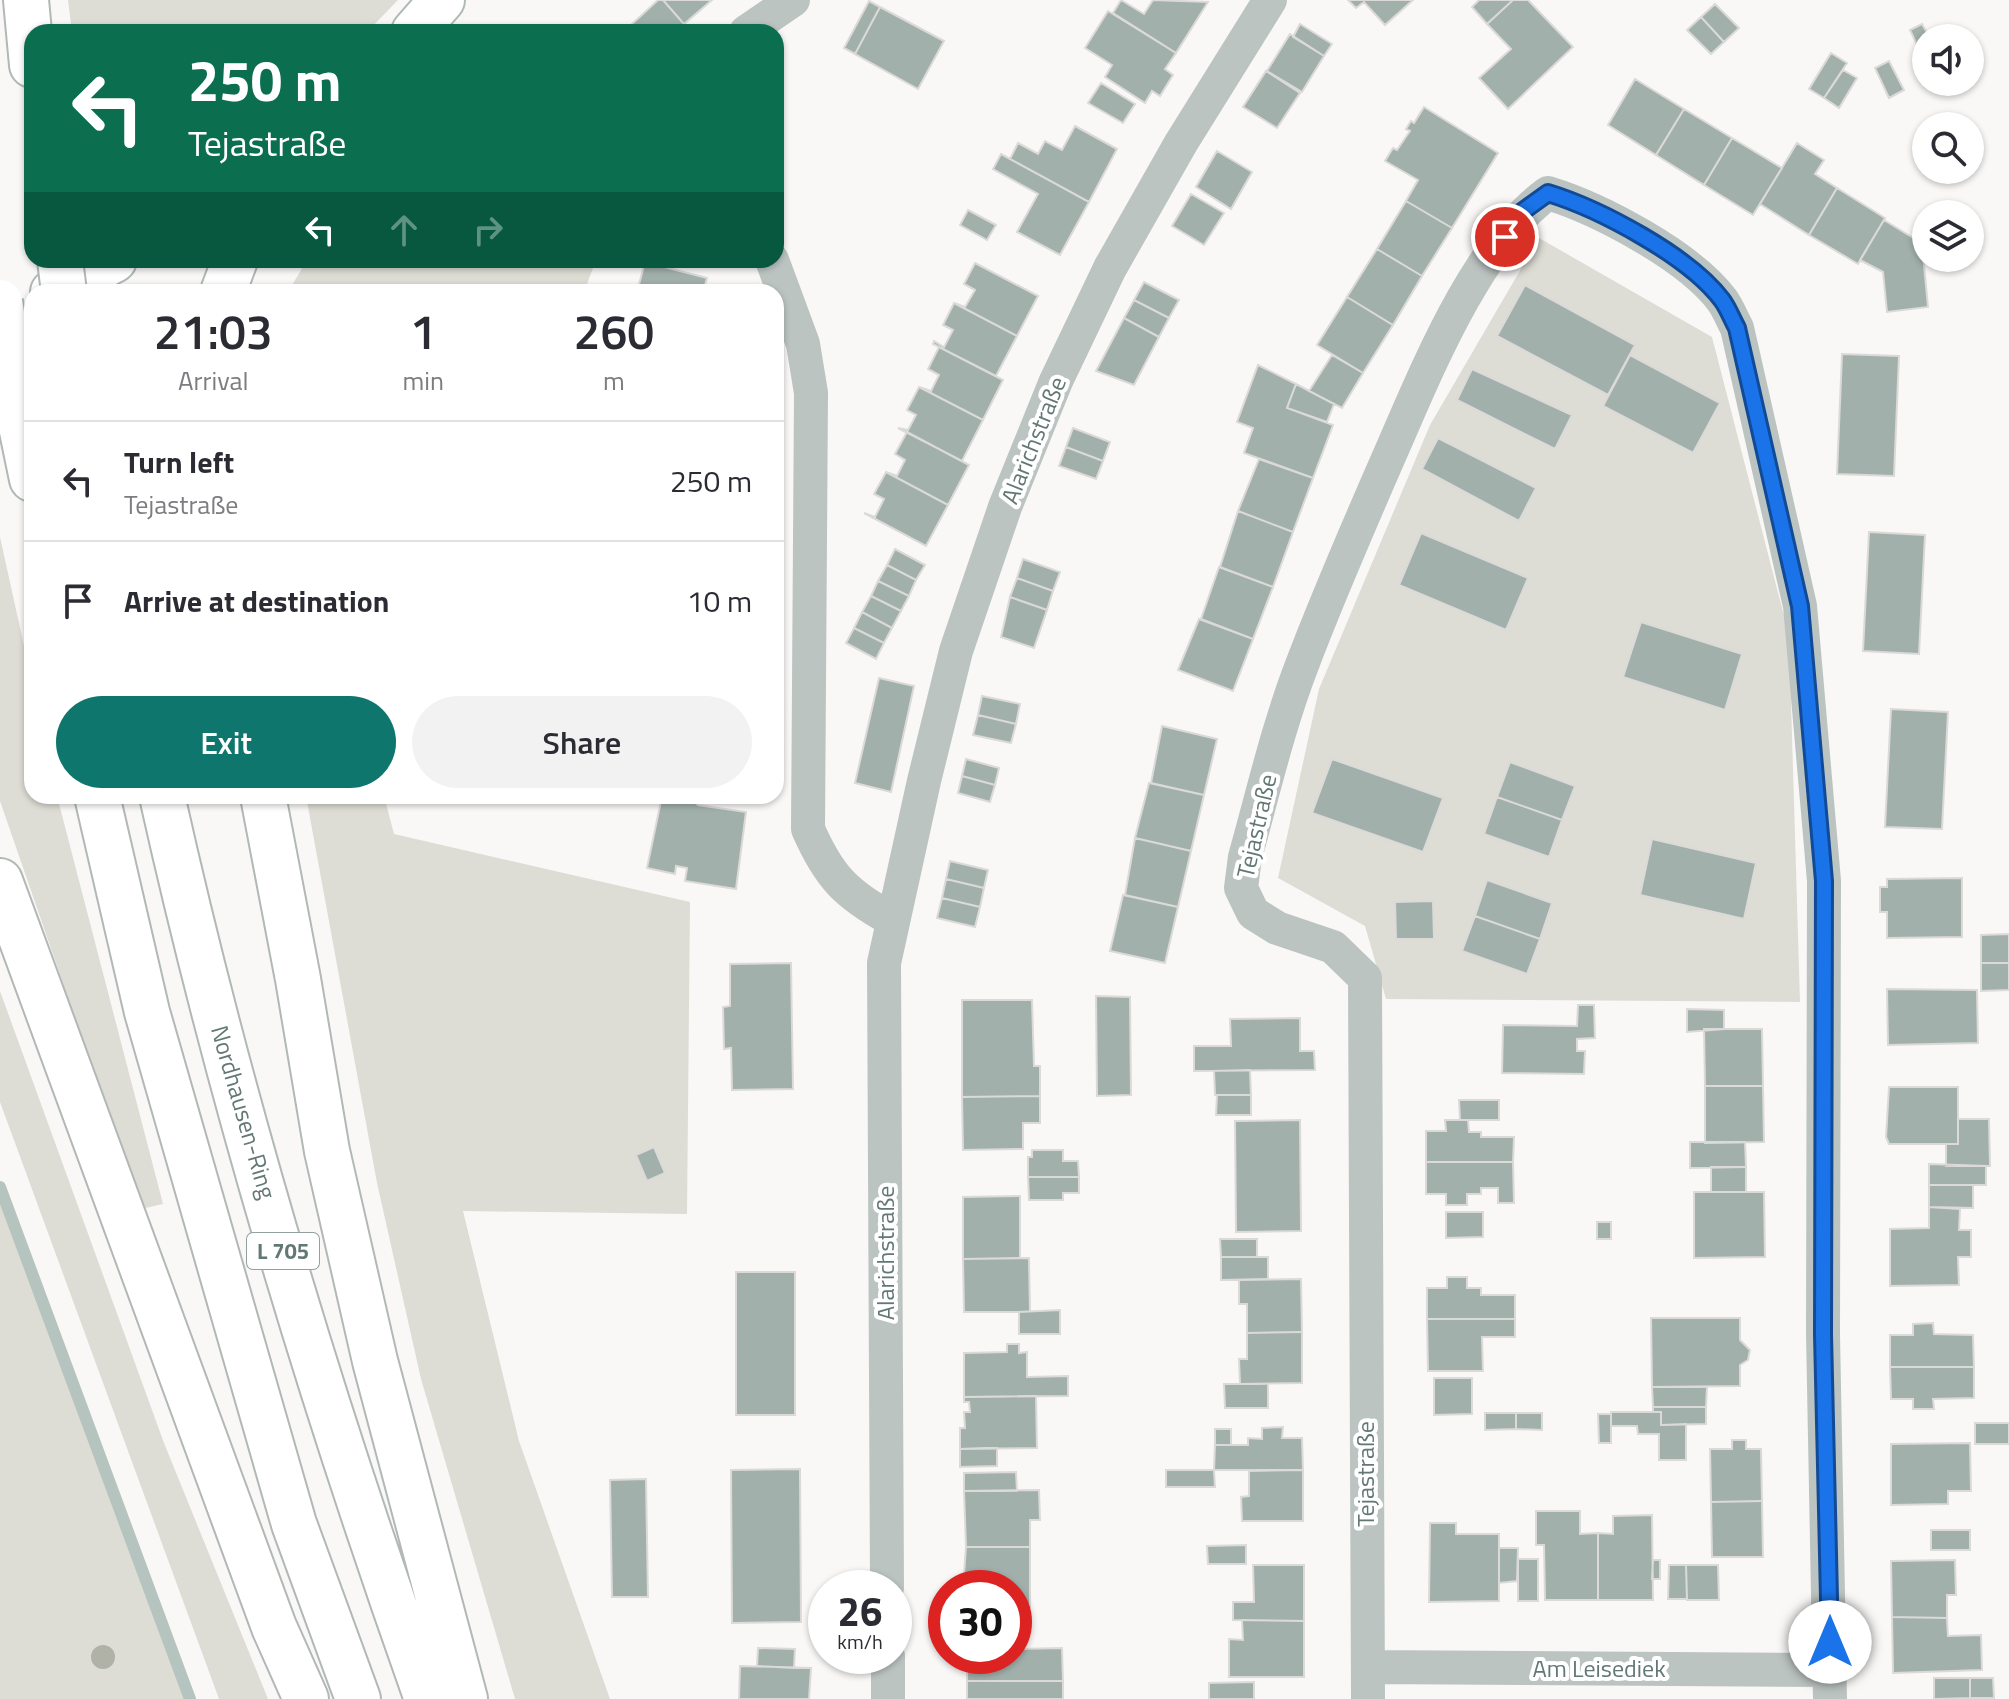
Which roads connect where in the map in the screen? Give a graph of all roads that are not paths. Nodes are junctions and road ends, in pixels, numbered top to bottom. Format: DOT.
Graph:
graph roads {
  1 [pos="26,0"];
  2 [pos="442,0"];
  3 [pos="793,0"];
  4 [pos="1270,0"];
  5 [pos="28,24"];
  6 [pos="421,24"];
  7 [pos="758,24"];
  8 [pos="99,268"];
  9 [pos="68,284"];
  10 [pos="784,293"];
  11 [pos="0,302"];
  12 [pos="24,307"];
  13 [pos="0,320"];
  14 [pos="24,440"];
  15 [pos="99,804"];
  16 [pos="164,804"];
  17 [pos="264,804"];
  18 [pos="0,881"];
  19 [pos="891,919"];
  20 [pos="887,1570"];
  21 [pos="888,1674"];
  22 [pos="1368,1683"];
  23 [pos="1830,1684"];
  24 [pos="306,1699"];
  25 [pos="358,1699"];
  26 [pos="427,1699"];
  27 [pos="465,1699"];
  28 [pos="888,1699"];
  1 -- 5 [label="main road"];
  2 -- 6 [label="main road"];
  3 -- 7 [label="street"];
  4 -- 19 [label="street, Alarichstraße"];
  8 -- 9 [label="main road"];
  10 -- 19 [label="street"];
  11 -- 14 [label="main road, bridge"];
  12 -- 13 [label="main road"];
  15 -- 25 [label="main road, L 705"];
  16 -- 26 [label="main road, Nordhausen-Ring / L 705"];
  17 -- 27 [label="main road"];
  18 -- 24 [label="main road"];
  19 -- 20 [label="street, Alarichstraße"];
  21 -- 28 [label="street"];
  22 -- 23 [label="street, Am Leisediek"];
  22 -- 23 [label="street, Tejastraße"];
}
